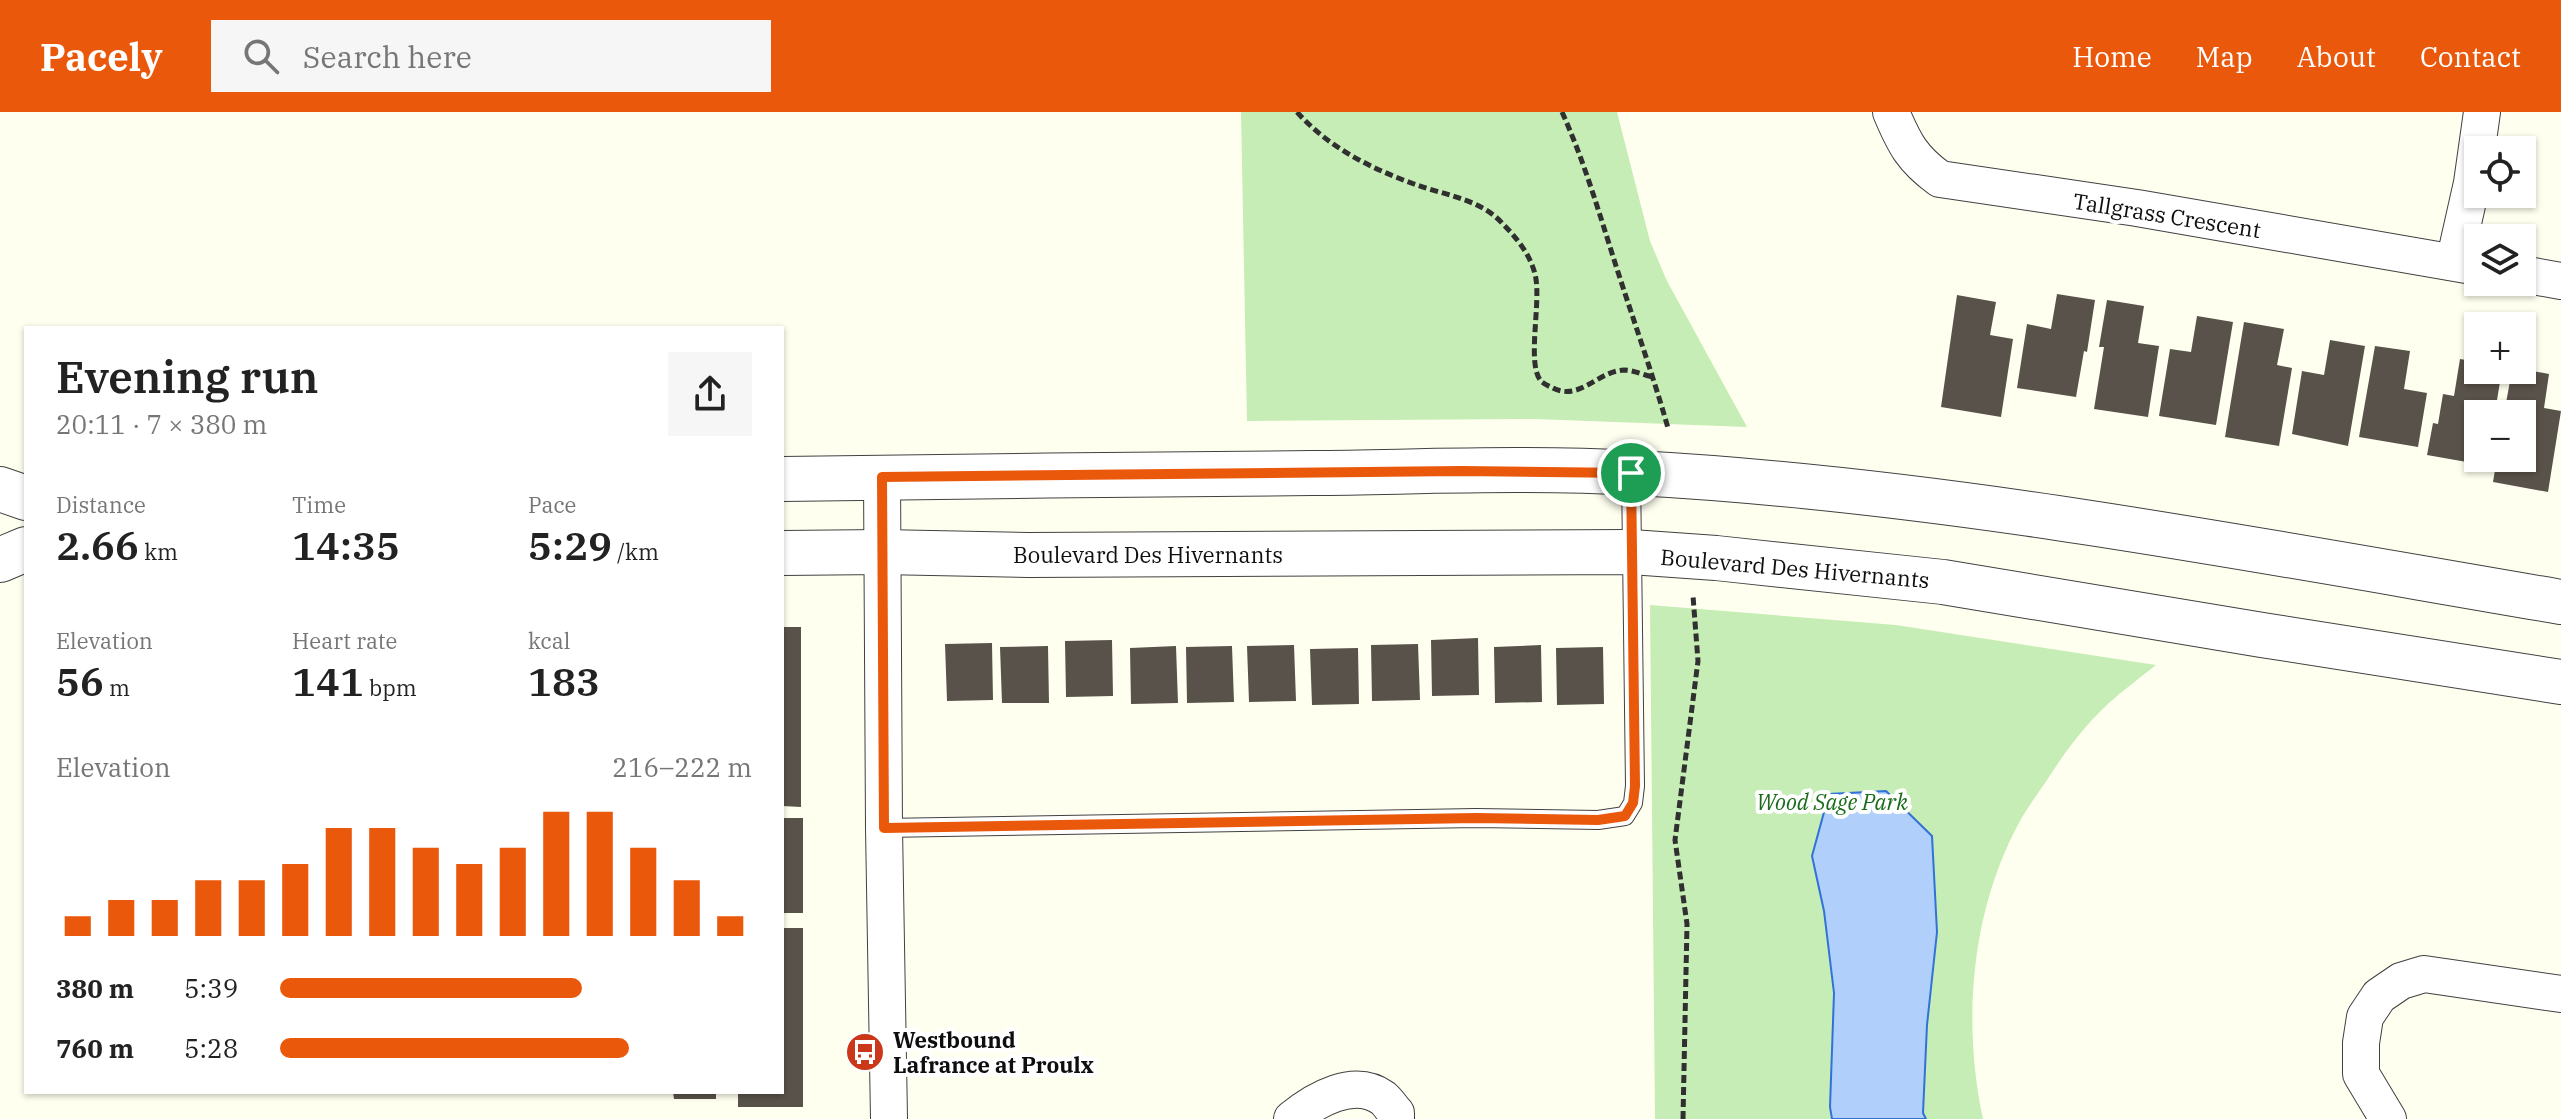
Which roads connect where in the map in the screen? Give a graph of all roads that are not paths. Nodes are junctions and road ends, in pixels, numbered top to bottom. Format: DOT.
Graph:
graph roads {
  1 [pos="1891,112"];
  2 [pos="2482,112"];
  3 [pos="2469,224"];
  4 [pos="2464,265"];
  5 [pos="2536,277"];
  6 [pos="2561,281"];
  7 [pos="1631,473"];
  8 [pos="882,477"];
  9 [pos="784,479"];
  10 [pos="0,489"];
  11 [pos="24,497"];
  12 [pos="24,550"];
  13 [pos="882,552"];
  14 [pos="1631,552"];
  15 [pos="784,553"];
  16 [pos="0,560"];
  17 [pos="2561,602"];
  18 [pos="2561,682"];
  19 [pos="884,828"];
  20 [pos="2561,994"];
  21 [pos="889,1119"];
  22 [pos="1292,1119"];
  23 [pos="1396,1119"];
  24 [pos="2388,1119"];
  1 -- 4 [label="street, Tallgrass Crescent"];
  2 -- 3 [label="street"];
  5 -- 6 [label="street"];
  7 -- 8 [label="street"];
  7 -- 14 [label="lane"];
  7 -- 17 [label="street"];
  8 -- 9 [label="street"];
  8 -- 13 [label="street"];
  10 -- 11 [label="street"];
  12 -- 16 [label="street"];
  13 -- 14 [label="street, Boulevard Des Hivernants"];
  13 -- 15 [label="street, Boulevard Des Hivernants"];
  13 -- 19 [label="street"];
  14 -- 18 [label="street, Boulevard Des Hivernants"];
  14 -- 19 [label="lane"];
  19 -- 21 [label="street"];
  20 -- 24 [label="street"];
  22 -- 23 [label="street"];
}
